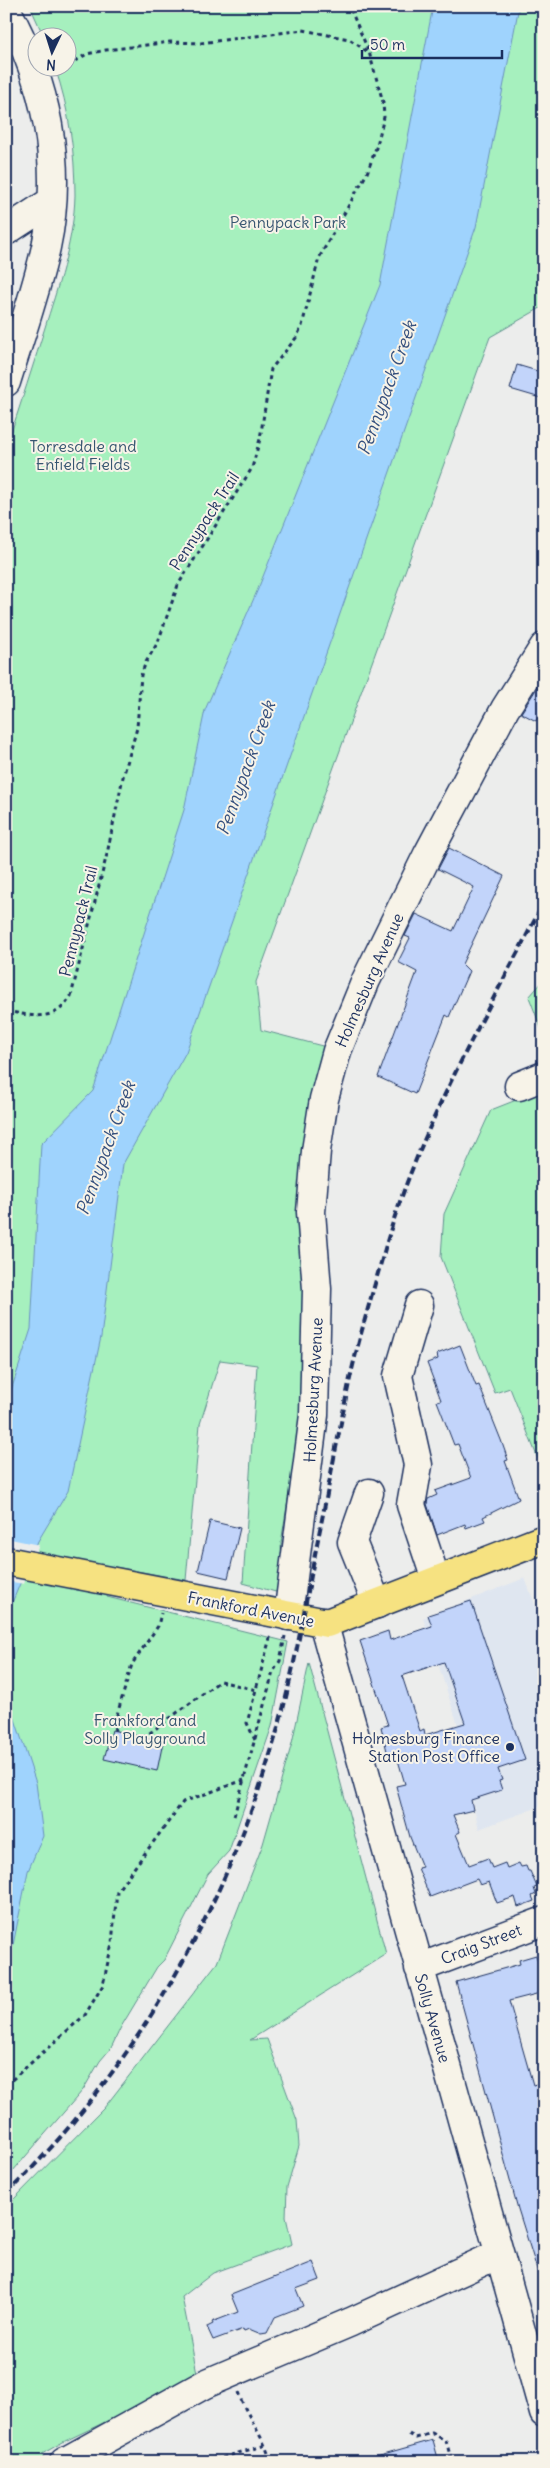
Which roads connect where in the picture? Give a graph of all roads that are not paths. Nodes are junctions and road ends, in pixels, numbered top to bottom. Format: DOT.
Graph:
graph roads {
  1 [pos="6,9"];
  2 [pos="52,200"];
  3 [pos="6,230"];
  4 [pos="13,340"];
  5 [pos="6,382"];
  6 [pos="544,647"];
  7 [pos="419,1305"];
  8 [pos="369,1493"];
  9 [pos="544,1539"];
  10 [pos="6,1561"];
  11 [pos="436,1580"];
  12 [pos="377,1604"];
  13 [pos="323,1622"];
  14 [pos="280,1624"];
  15 [pos="544,1921"];
  16 [pos="419,1968"];
  17 [pos="499,2254"];
  18 [pos="533,2328"];
  19 [pos="544,2413"];
  20 [pos="64,2462"];
  1 -- 2 [label="street"];
  2 -- 3 [label="street"];
  2 -- 4 [label="street"];
  4 -- 5 [label="street"];
  6 -- 14 [label="street, Holmesburg Avenue"];
  7 -- 11 [label="street"];
  8 -- 12 [label="street"];
  9 -- 11 [label="main road, Frankford Avenue"];
  10 -- 14 [label="main road, Frankford Avenue"];
  11 -- 12 [label="main road, Frankford Avenue"];
  12 -- 13 [label="main road, Frankford Avenue"];
  13 -- 14 [label="main road, Frankford Avenue"];
  13 -- 16 [label="street, Solly Avenue"];
  15 -- 16 [label="street, Craig Street"];
  16 -- 17 [label="street, Solly Avenue"];
  17 -- 18 [label="street, Solly Avenue"];
  17 -- 20 [label="street"];
  18 -- 19 [label="street, Solly Avenue"];
}
